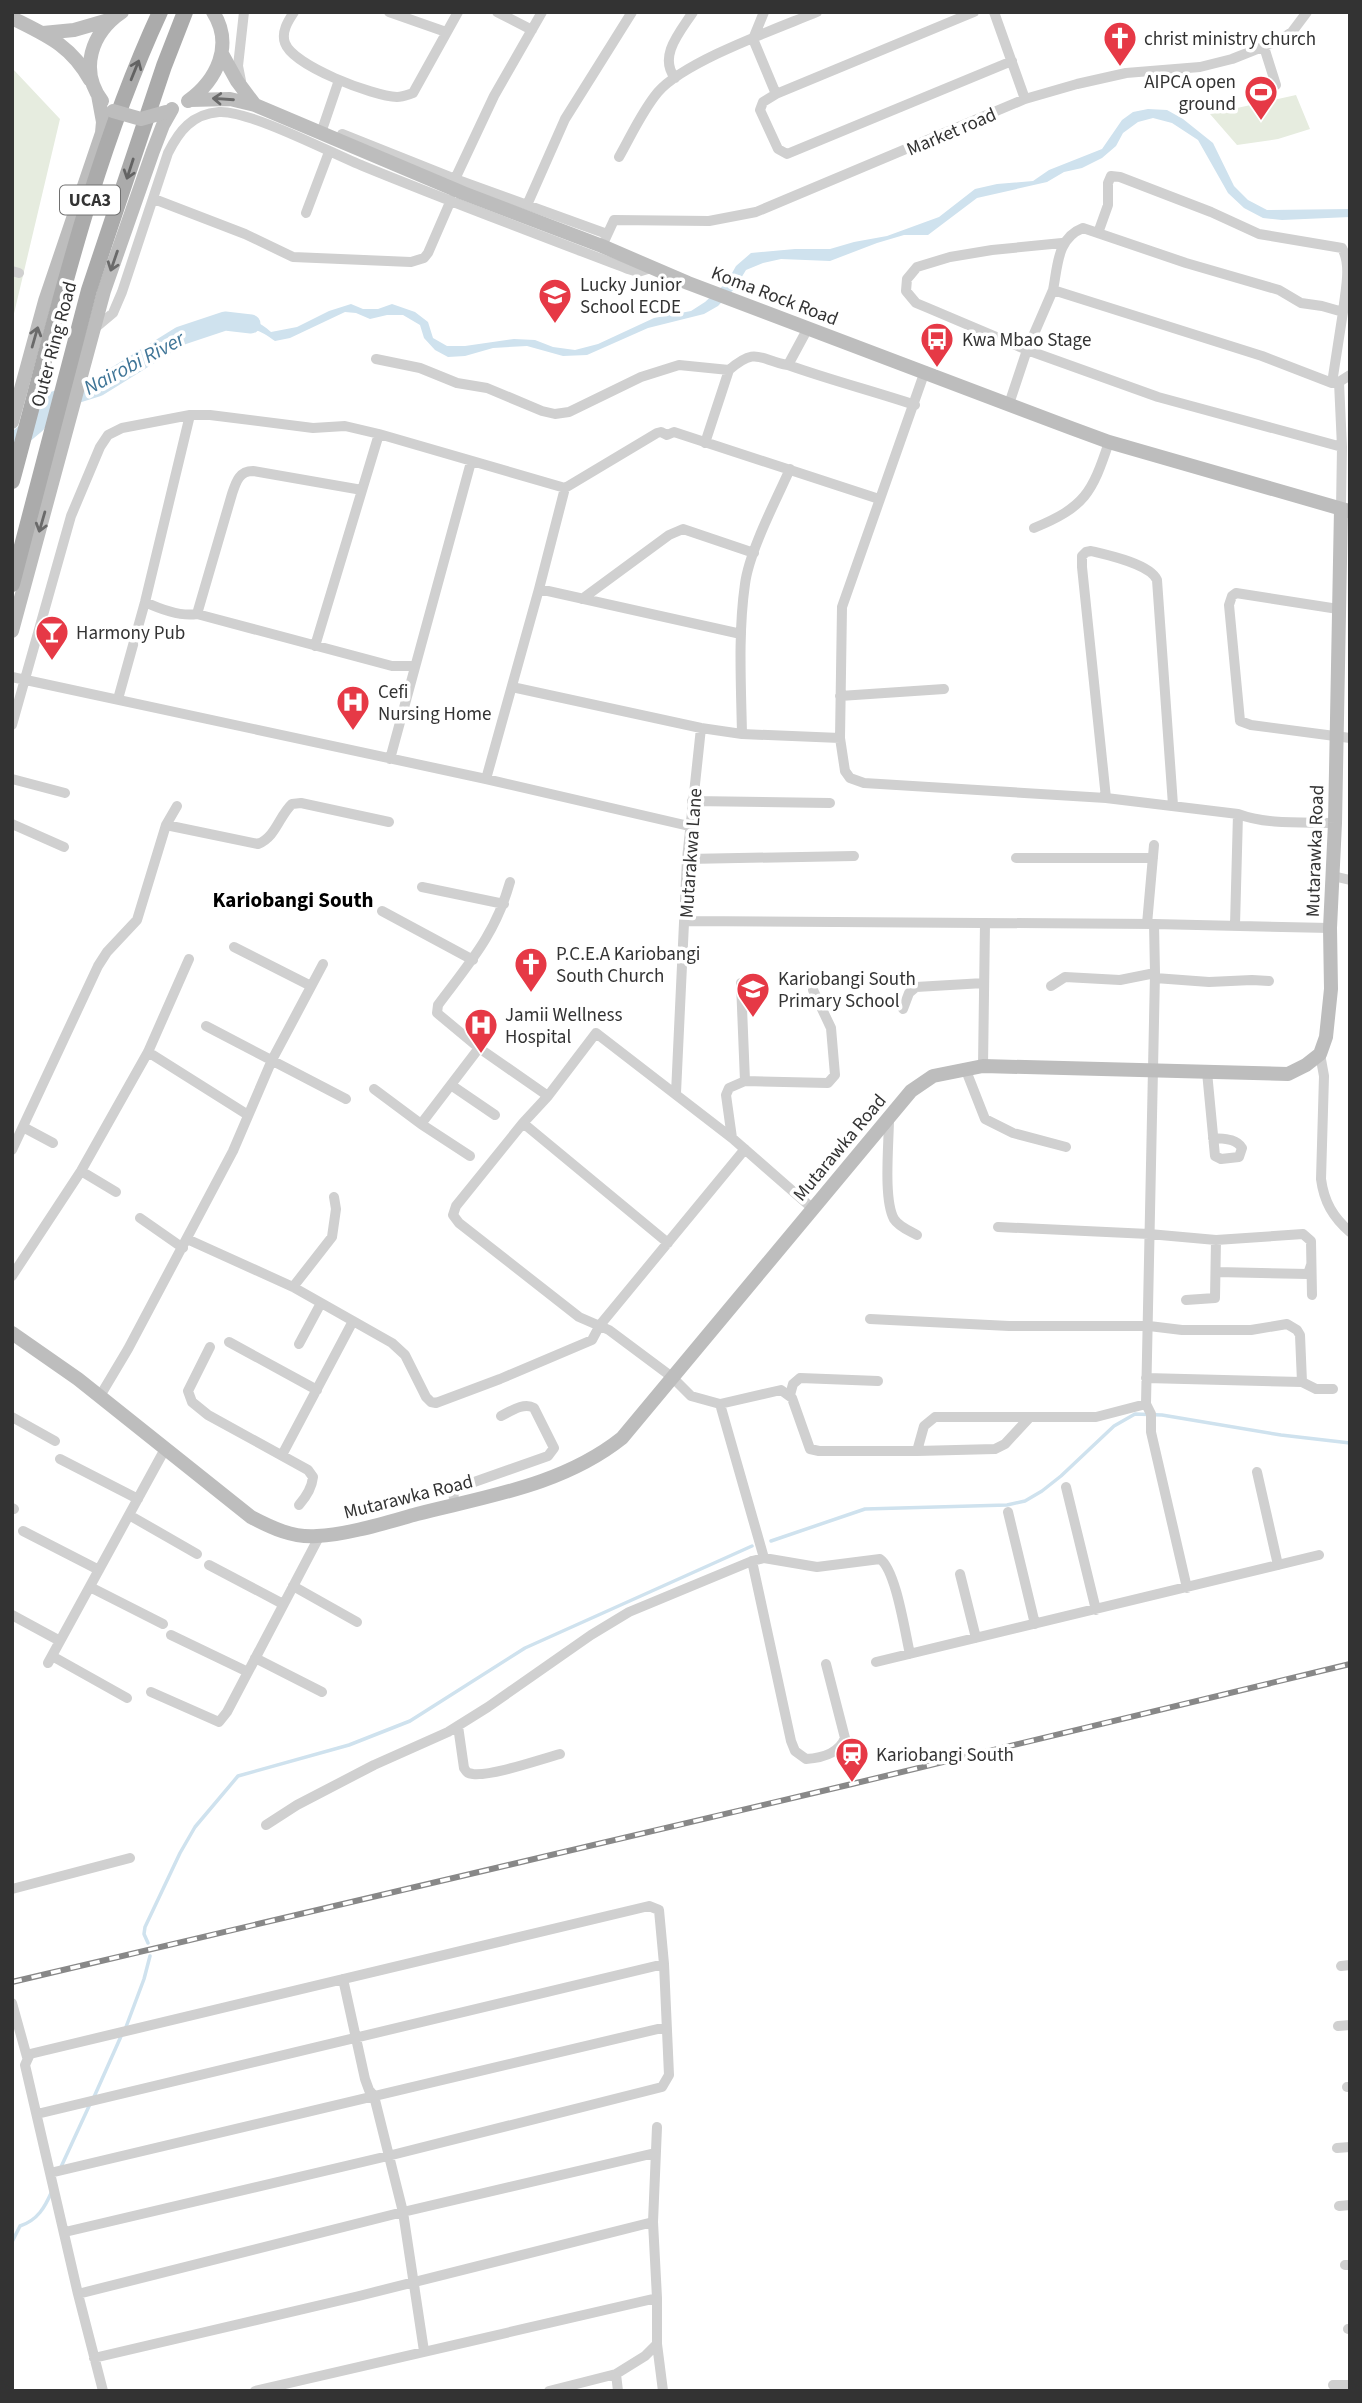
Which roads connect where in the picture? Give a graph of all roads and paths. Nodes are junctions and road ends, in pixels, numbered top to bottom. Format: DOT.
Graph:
graph roads {
  1 [pos="160,12"];
  2 [pos="185,12"];
  3 [pos="213,12"];
  4 [pos="244,12"];
  5 [pos="294,12"];
  6 [pos="389,12"];
  7 [pos="458,12"];
  8 [pos="497,12"];
  9 [pos="542,12"];
  10 [pos="632,12"];
  11 [pos="693,12"];
  12 [pos="764,12"];
  13 [pos="817,12"];
  14 [pos="974,12"];
  15 [pos="994,12"];
  16 [pos="1307,12"];
  17 [pos="117,15"];
  18 [pos="12,18"];
  19 [pos="532,30"];
  20 [pos="446,32"];
  21 [pos="41,33"];
  22 [pos="753,39"];
  23 [pos="1264,47"];
  24 [pos="222,54"];
  25 [pos="1012,61"];
  26 [pos="675,79"];
  27 [pos="339,80"];
  28 [pos="1276,85"];
  29 [pos="96,91"];
  30 [pos="776,94"];
  31 [pos="1025,99"];
  32 [pos="190,100"];
  33 [pos="255,105"];
  34 [pos="169,111"];
  35 [pos="323,127"];
  36 [pos="329,152"];
  37 [pos="619,157"];
  38 [pos="455,179"];
  39 [pos="154,199"];
  40 [pos="451,200"];
  41 [pos="527,205"];
  42 [pos="306,214"];
  43 [pos="1098,233"];
  44 [pos="604,240"];
  45 [pos="1062,243"];
  46 [pos="651,268"];
  47 [pos="1053,290"];
  48 [pos="1343,312"];
  49 [pos="808,328"];
  50 [pos="92,330"];
  51 [pos="1027,349"];
  52 [pos="376,359"];
  53 [pos="788,365"];
  54 [pos="729,370"];
  55 [pos="925,371"];
  56 [pos="1350,375"];
  57 [pos="1336,383"];
  58 [pos="1009,404"];
  59 [pos="915,405"];
  60 [pos="190,415"];
  61 [pos="12,422"];
  62 [pos="379,434"];
  63 [pos="1109,442"];
  64 [pos="705,443"];
  65 [pos="1342,447"];
  66 [pos="471,462"];
  67 [pos="57,468"];
  68 [pos="790,469"];
  69 [pos="12,481"];
  70 [pos="565,488"];
  71 [pos="362,490"];
  72 [pos="35,498"];
  73 [pos="879,499"];
  74 [pos="1345,510"];
  75 [pos="1034,528"];
  76 [pos="754,553"];
  77 [pos="12,584"];
  78 [pos="539,590"];
  79 [pos="582,599"];
  80 [pos="145,602"];
  81 [pos="1338,609"];
  82 [pos="197,614"];
  83 [pos="12,631"];
  84 [pos="741,634"];
  85 [pos="315,646"];
  86 [pos="414,666"];
  87 [pos="12,677"];
  88 [pos="24,680"];
  89 [pos="512,687"];
  90 [pos="944,689"];
  91 [pos="840,696"];
  92 [pos="118,699"];
  93 [pos="12,725"];
  94 [pos="701,728"];
  95 [pos="742,734"];
  96 [pos="1343,737"];
  97 [pos="840,738"];
  98 [pos="390,759"];
  99 [pos="12,779"];
  100 [pos="486,779"];
  101 [pos="65,793"];
  102 [pos="1106,798"];
  103 [pos="692,801"];
  104 [pos="830,803"];
  105 [pos="1173,805"];
  106 [pos="177,806"];
  107 [pos="1238,814"];
  108 [pos="388,822"];
  109 [pos="1335,823"];
  110 [pos="12,824"];
  111 [pos="166,825"];
  112 [pos="689,826"];
  113 [pos="1154,845"];
  114 [pos="64,847"];
  115 [pos="854,856"];
  116 [pos="1153,858"];
  117 [pos="687,859"];
  118 [pos="1016,859"];
  119 [pos="1333,876"];
  120 [pos="1350,880"];
  121 [pos="510,882"];
  122 [pos="422,887"];
  123 [pos="503,904"];
  124 [pos="382,911"];
  125 [pos="685,921"];
  126 [pos="985,923"];
  127 [pos="1151,924"];
  128 [pos="1234,925"];
  129 [pos="1330,928"];
  130 [pos="233,947"];
  131 [pos="189,959"];
  132 [pos="473,960"];
  133 [pos="323,964"];
  134 [pos="1155,976"];
  135 [pos="1269,981"];
  136 [pos="741,983"];
  137 [pos="984,983"];
  138 [pos="311,986"];
  139 [pos="1051,986"];
  140 [pos="813,990"];
  141 [pos="903,1009"];
  142 [pos="206,1026"];
  143 [pos="479,1048"];
  144 [pos="148,1052"];
  145 [pos="1320,1054"];
  146 [pos="272,1060"];
  147 [pos="983,1066"];
  148 [pos="965,1068"];
  149 [pos="1153,1070"];
  150 [pos="1207,1072"];
  151 [pos="745,1081"];
  152 [pos="451,1085"];
  153 [pos="374,1089"];
  154 [pos="676,1093"];
  155 [pos="548,1096"];
  156 [pos="346,1099"];
  157 [pos="248,1115"];
  158 [pos="495,1115"];
  159 [pos="889,1118"];
  160 [pos="523,1123"];
  161 [pos="421,1124"];
  162 [pos="23,1127"];
  163 [pos="732,1138"];
  164 [pos="1213,1138"];
  165 [pos="53,1143"];
  166 [pos="1066,1147"];
  167 [pos="745,1149"];
  168 [pos="12,1150"];
  169 [pos="470,1156"];
  170 [pos="81,1171"];
  171 [pos="116,1192"];
  172 [pos="334,1196"];
  173 [pos="812,1208"];
  174 [pos="140,1218"];
  175 [pos="998,1227"];
  176 [pos="1350,1232"];
  177 [pos="1149,1234"];
  178 [pos="917,1235"];
  179 [pos="1216,1240"];
  180 [pos="185,1243"];
  181 [pos="668,1243"];
  182 [pos="1311,1264"];
  183 [pos="1217,1272"];
  184 [pos="12,1276"];
  185 [pos="293,1287"];
  186 [pos="1312,1295"];
  187 [pos="1186,1300"];
  188 [pos="321,1303"];
  189 [pos="870,1319"];
  190 [pos="353,1321"];
  191 [pos="600,1325"];
  192 [pos="1149,1326"];
  193 [pos="12,1333"];
  194 [pos="229,1342"];
  195 [pos="299,1344"];
  196 [pos="209,1347"];
  197 [pos="672,1377"];
  198 [pos="1146,1378"];
  199 [pos="878,1381"];
  200 [pos="1302,1382"];
  201 [pos="1333,1389"];
  202 [pos="317,1390"];
  203 [pos="790,1395"];
  204 [pos="100,1396"];
  205 [pos="1146,1404"];
  206 [pos="720,1405"];
  207 [pos="501,1416"];
  208 [pos="12,1417"];
  209 [pos="1029,1418"];
  210 [pos="55,1441"];
  211 [pos="165,1448"];
  212 [pos="917,1451"];
  213 [pos="282,1455"];
  214 [pos="60,1459"];
  215 [pos="1258,1472"];
  216 [pos="1066,1487"];
  217 [pos="138,1499"];
  218 [pos="299,1505"];
  219 [pos="455,1505"];
  220 [pos="1007,1512"];
  221 [pos="129,1515"];
  222 [pos="23,1531"];
  223 [pos="319,1536"];
  224 [pos="197,1554"];
  225 [pos="1319,1555"];
  226 [pos="764,1558"];
  227 [pos="752,1561"];
  228 [pos="209,1565"];
  229 [pos="1278,1565"];
  230 [pos="99,1570"];
  231 [pos="960,1574"];
  232 [pos="293,1586"];
  233 [pos="90,1587"];
  234 [pos="1187,1588"];
  235 [pos="283,1604"];
  236 [pos="1096,1610"];
  237 [pos="12,1615"];
  238 [pos="357,1622"];
  239 [pos="163,1624"];
  240 [pos="1035,1624"];
  241 [pos="171,1635"];
  242 [pos="976,1638"];
  243 [pos="60,1641"];
  244 [pos="910,1654"];
  245 [pos="255,1658"];
  246 [pos="876,1662"];
  247 [pos="826,1664"];
  248 [pos="248,1672"];
  249 [pos="151,1692"];
  250 [pos="322,1692"];
  251 [pos="127,1698"];
  252 [pos="458,1726"];
  253 [pos="560,1754"];
  254 [pos="265,1825"];
  255 [pos="130,1858"];
  256 [pos="12,1889"];
  257 [pos="664,1964"];
  258 [pos="343,1979"];
  259 [pos="12,2003"];
  260 [pos="1350,2025"];
  261 [pos="1338,2026"];
  262 [pos="666,2027"];
  263 [pos="357,2038"];
  264 [pos="27,2057"];
  265 [pos="374,2096"];
  266 [pos="37,2114"];
  267 [pos="657,2127"];
  268 [pos="1350,2147"];
  269 [pos="1337,2148"];
  270 [pos="655,2153"];
  271 [pos="388,2156"];
  272 [pos="50,2173"];
  273 [pos="402,2212"];
  274 [pos="653,2222"];
  275 [pos="65,2232"];
  276 [pos="415,2281"];
  277 [pos="78,2294"];
  278 [pos="657,2298"];
  279 [pos="657,2344"];
  280 [pos="424,2351"];
  281 [pos="94,2358"];
  282 [pos="616,2374"];
  283 [pos="1333,2385"];
  284 [pos="1350,2385"];
  285 [pos="103,2391"];
  286 [pos="256,2391"];
  287 [pos="549,2391"];
  288 [pos="618,2391"];
  289 [pos="663,2391"];
  69 -- 1 [label="main road, Outer Ring Road / UCA3, one-way"];
  2 -- 72 [label="main road, Outer Ring Road / UCA3, one-way"];
  3 -- 24 [label="main road"];
  4 -- 35 [label="street"];
  5 -- 27 [label="street"];
  6 -- 20 [label="street"];
  7 -- 20 [label="street"];
  8 -- 19 [label="street"];
  9 -- 19 [label="street"];
  10 -- 41 [label="street"];
  11 -- 26 [label="street"];
  12 -- 22 [label="street"];
  13 -- 22 [label="street"];
  14 -- 30 [label="street"];
  15 -- 25 [label="street"];
  16 -- 23 [label="street, Market road"];
  17 -- 21 [label="main road"];
  17 -- 29 [label="main road, Outer Ring Road"];
  18 -- 21 [label="main road"];
  19 -- 38 [label="street"];
  20 -- 27 [label="street"];
  21 -- 29 [label="main road"];
  22 -- 26 [label="street"];
  22 -- 30 [label="street"];
  23 -- 28 [label="street"];
  23 -- 31 [label="street, Market road"];
  24 -- 32 [label="main road"];
  24 -- 33 [label="main road"];
  25 -- 30 [label="street"];
  25 -- 31 [label="street"];
  26 -- 37 [label="street"];
  27 -- 35 [label="street"];
  29 -- 34 [label="main road, bridge"];
  61 -- 29 [label="main road, Outer Ring Road / UCA3, one-way"];
  31 -- 44 [label="street, Market road"];
  33 -- 32 [label="main road, Koma Rock Road, one-way"];
  32 -- 34 [label="main road"];
  33 -- 44 [label="main road, Koma Rock Road"];
  34 -- 50 [label="main road, Outer Ring Road / UCA3, one-way"];
  35 -- 38 [label="street"];
  36 -- 39 [label="street"];
  36 -- 40 [label="street"];
  36 -- 42 [label="street"];
  38 -- 41 [label="street"];
  39 -- 40 [label="street"];
  39 -- 50 [label="street"];
  40 -- 46 [label="street"];
  41 -- 44 [label="street"];
  43 -- 45 [label="street"];
  43 -- 48 [label="street"];
  43 -- 48 [label="street"];
  44 -- 46 [label="main road, Koma Rock Road"];
  45 -- 47 [label="street"];
  45 -- 51 [label="street"];
  46 -- 49 [label="main road, Koma Rock Road"];
  47 -- 51 [label="street"];
  47 -- 57 [label="street"];
  48 -- 57 [label="street"];
  49 -- 53 [label="street"];
  49 -- 55 [label="main road, Koma Rock Road"];
  50 -- 67 [label="main road, Outer Ring Road / UCA3"];
  51 -- 58 [label="street"];
  51 -- 65 [label="street"];
  52 -- 54 [label="street"];
  53 -- 54 [label="street"];
  53 -- 59 [label="street"];
  54 -- 64 [label="street"];
  55 -- 58 [label="main road, Koma Rock Road"];
  55 -- 59 [label="street"];
  56 -- 57 [label="street"];
  57 -- 65 [label="street"];
  58 -- 63 [label="main road, Koma Rock Road"];
  59 -- 73 [label="street"];
  60 -- 62 [label="street"];
  60 -- 80 [label="street"];
  60 -- 88 [label="street"];
  62 -- 66 [label="street"];
  62 -- 71 [label="street"];
  63 -- 74 [label="main road, Koma Rock Road"];
  63 -- 75 [label="street"];
  64 -- 68 [label="street"];
  64 -- 70 [label="street"];
  65 -- 74 [label="street"];
  66 -- 70 [label="street"];
  66 -- 86 [label="street"];
  67 -- 72 [label="main road"];
  67 -- 83 [label="main road, UCA3, one-way"];
  68 -- 73 [label="street"];
  68 -- 76 [label="street"];
  70 -- 78 [label="street"];
  71 -- 82 [label="street"];
  71 -- 85 [label="street"];
  72 -- 77 [label="main road, Outer Ring Road / UCA3"];
  73 -- 91 [label="street"];
  74 -- 81 [label="main road, Mutarawka Road"];
  76 -- 79 [label="street"];
  76 -- 84 [label="street"];
  78 -- 79 [label="street"];
  78 -- 89 [label="street"];
  79 -- 84 [label="street"];
  80 -- 82 [label="street"];
  80 -- 92 [label="street"];
  81 -- 96 [label="main road, Mutarawka Road"];
  81 -- 96 [label="street"];
  82 -- 85 [label="street"];
  84 -- 95 [label="street"];
  85 -- 86 [label="street"];
  86 -- 98 [label="street"];
  87 -- 88 [label="street"];
  88 -- 92 [label="street"];
  88 -- 93 [label="street"];
  89 -- 94 [label="street"];
  89 -- 100 [label="street"];
  90 -- 91 [label="street"];
  91 -- 97 [label="street"];
  92 -- 98 [label="street"];
  94 -- 95 [label="street"];
  94 -- 103 [label="street, Mutarakwa Lane"];
  95 -- 97 [label="street"];
  96 -- 109 [label="main road, Mutarawka Road"];
  97 -- 102 [label="street"];
  98 -- 100 [label="street"];
  99 -- 101 [label="street"];
  100 -- 112 [label="street"];
  102 -- 105 [label="street"];
  102 -- 105 [label="street"];
  103 -- 104 [label="street"];
  103 -- 112 [label="street, Mutarakwa Lane"];
  105 -- 107 [label="street"];
  106 -- 111 [label="street"];
  107 -- 109 [label="street"];
  107 -- 128 [label="street"];
  108 -- 111 [label="street"];
  109 -- 119 [label="main road, Mutarawka Road"];
  110 -- 114 [label="street"];
  111 -- 162 [label="street"];
  112 -- 117 [label="street, Mutarakwa Lane"];
  113 -- 116 [label="street"];
  115 -- 117 [label="street"];
  116 -- 118 [label="street"];
  116 -- 127 [label="street"];
  117 -- 125 [label="street, Mutarakwa Lane"];
  119 -- 120 [label="street"];
  119 -- 129 [label="main road, Mutarawka Road"];
  121 -- 123 [label="street"];
  122 -- 123 [label="street"];
  123 -- 132 [label="street"];
  124 -- 132 [label="street"];
  125 -- 126 [label="street"];
  125 -- 154 [label="street, Mutarakwa Lane"];
  126 -- 127 [label="street"];
  126 -- 137 [label="street"];
  127 -- 128 [label="street"];
  127 -- 134 [label="street"];
  128 -- 129 [label="street"];
  129 -- 145 [label="main road, Mutarawka Road"];
  130 -- 138 [label="street"];
  131 -- 144 [label="street"];
  132 -- 143 [label="street"];
  133 -- 138 [label="street"];
  134 -- 135 [label="street"];
  134 -- 139 [label="street"];
  134 -- 149 [label="street"];
  136 -- 151 [label="street"];
  137 -- 141 [label="street"];
  137 -- 147 [label="street"];
  138 -- 146 [label="street"];
  140 -- 151 [label="street"];
  142 -- 146 [label="street"];
  143 -- 152 [label="street"];
  143 -- 155 [label="street"];
  144 -- 157 [label="street"];
  144 -- 170 [label="street"];
  145 -- 150 [label="main road, Mutarawka Road"];
  145 -- 176 [label="street"];
  146 -- 156 [label="street"];
  146 -- 157 [label="street"];
  147 -- 148 [label="main road, Mutarawka Road"];
  147 -- 149 [label="main road, Mutarawka Road"];
  148 -- 159 [label="main road, Mutarawka Road"];
  148 -- 166 [label="street"];
  149 -- 150 [label="main road, Mutarawka Road"];
  149 -- 177 [label="street"];
  150 -- 164 [label="street"];
  151 -- 163 [label="street"];
  152 -- 158 [label="street"];
  152 -- 161 [label="street"];
  153 -- 161 [label="street"];
  154 -- 155 [label="street"];
  154 -- 163 [label="street"];
  155 -- 160 [label="street"];
  157 -- 180 [label="street"];
  159 -- 173 [label="main road, Mutarawka Road"];
  159 -- 178 [label="street"];
  160 -- 181 [label="street"];
  160 -- 191 [label="street"];
  161 -- 169 [label="street"];
  162 -- 165 [label="street"];
  162 -- 168 [label="street"];
  163 -- 167 [label="street"];
  167 -- 173 [label="street"];
  167 -- 181 [label="street"];
  170 -- 171 [label="street"];
  170 -- 184 [label="street"];
  172 -- 185 [label="street"];
  173 -- 197 [label="main road, Mutarawka Road"];
  174 -- 180 [label="street"];
  175 -- 177 [label="street"];
  177 -- 179 [label="street"];
  177 -- 192 [label="street"];
  179 -- 182 [label="street"];
  179 -- 183 [label="street"];
  180 -- 185 [label="street"];
  180 -- 204 [label="street"];
  181 -- 191 [label="street"];
  182 -- 183 [label="street"];
  182 -- 186 [label="street"];
  183 -- 187 [label="street"];
  185 -- 188 [label="street"];
  188 -- 190 [label="street"];
  188 -- 195 [label="street"];
  189 -- 192 [label="street"];
  190 -- 191 [label="street"];
  190 -- 202 [label="street"];
  191 -- 197 [label="street"];
  192 -- 198 [label="street"];
  192 -- 200 [label="street"];
  193 -- 204 [label="main road, Mutarawka Road"];
  194 -- 202 [label="street"];
  196 -- 213 [label="street"];
  197 -- 206 [label="street"];
  197 -- 219 [label="main road, Mutarawka Road"];
  198 -- 200 [label="street"];
  198 -- 205 [label="street"];
  199 -- 203 [label="street"];
  200 -- 201 [label="street"];
  202 -- 213 [label="street"];
  203 -- 206 [label="street"];
  203 -- 212 [label="street"];
  204 -- 211 [label="main road, Mutarawka Road"];
  205 -- 209 [label="street"];
  205 -- 234 [label="street"];
  206 -- 226 [label="street"];
  207 -- 219 [label="street"];
  208 -- 210 [label="street"];
  209 -- 212 [label="street"];
  209 -- 212 [label="street"];
  211 -- 217 [label="street"];
  211 -- 223 [label="main road, Mutarawka Road"];
  213 -- 218 [label="street"];
  214 -- 217 [label="street"];
  215 -- 229 [label="street"];
  216 -- 236 [label="street"];
  217 -- 221 [label="street"];
  219 -- 223 [label="main road, Mutarawka Road"];
  220 -- 240 [label="street"];
  221 -- 224 [label="street"];
  221 -- 230 [label="street"];
  222 -- 230 [label="street"];
  223 -- 232 [label="street"];
  225 -- 229 [label="street"];
  226 -- 227 [label="street"];
  226 -- 244 [label="street"];
  227 -- 247 [label="street"];
  227 -- 252 [label="street"];
  228 -- 235 [label="street"];
  229 -- 234 [label="street"];
  230 -- 233 [label="street"];
  231 -- 242 [label="street"];
  232 -- 235 [label="street"];
  232 -- 238 [label="street"];
  233 -- 239 [label="street"];
  233 -- 243 [label="street"];
  234 -- 236 [label="street"];
  235 -- 245 [label="street"];
  236 -- 240 [label="street"];
  237 -- 243 [label="street"];
  240 -- 242 [label="street"];
  241 -- 248 [label="street"];
  242 -- 244 [label="street"];
  243 -- 251 [label="street"];
  244 -- 246 [label="street"];
  245 -- 248 [label="street"];
  245 -- 250 [label="street"];
  248 -- 249 [label="street"];
  252 -- 253 [label="street"];
  252 -- 254 [label="street"];
  255 -- 256 [label="street"];
  257 -- 258 [label="street"];
  257 -- 262 [label="street"];
  257 -- 263 [label="street"];
  258 -- 263 [label="street"];
  258 -- 264 [label="street"];
  259 -- 264 [label="street"];
  260 -- 261 [label="street"];
  262 -- 265 [label="street"];
  262 -- 271 [label="street"];
  263 -- 265 [label="street"];
  263 -- 266 [label="street"];
  264 -- 266 [label="street"];
  265 -- 271 [label="street"];
  265 -- 272 [label="street"];
  266 -- 272 [label="street"];
  267 -- 270 [label="street"];
  268 -- 269 [label="street"];
  270 -- 273 [label="street"];
  270 -- 274 [label="street"];
  271 -- 273 [label="street"];
  271 -- 275 [label="street"];
  272 -- 275 [label="street"];
  273 -- 276 [label="street"];
  273 -- 277 [label="street"];
  274 -- 276 [label="street"];
  274 -- 278 [label="street"];
  275 -- 277 [label="street"];
  276 -- 280 [label="street"];
  276 -- 281 [label="street"];
  277 -- 281 [label="street"];
  278 -- 279 [label="street"];
  278 -- 280 [label="street"];
  279 -- 282 [label="street"];
  279 -- 289 [label="street"];
  280 -- 286 [label="street"];
  281 -- 285 [label="street"];
  282 -- 287 [label="street"];
  282 -- 288 [label="street"];
  283 -- 284 [label="street"];
}
